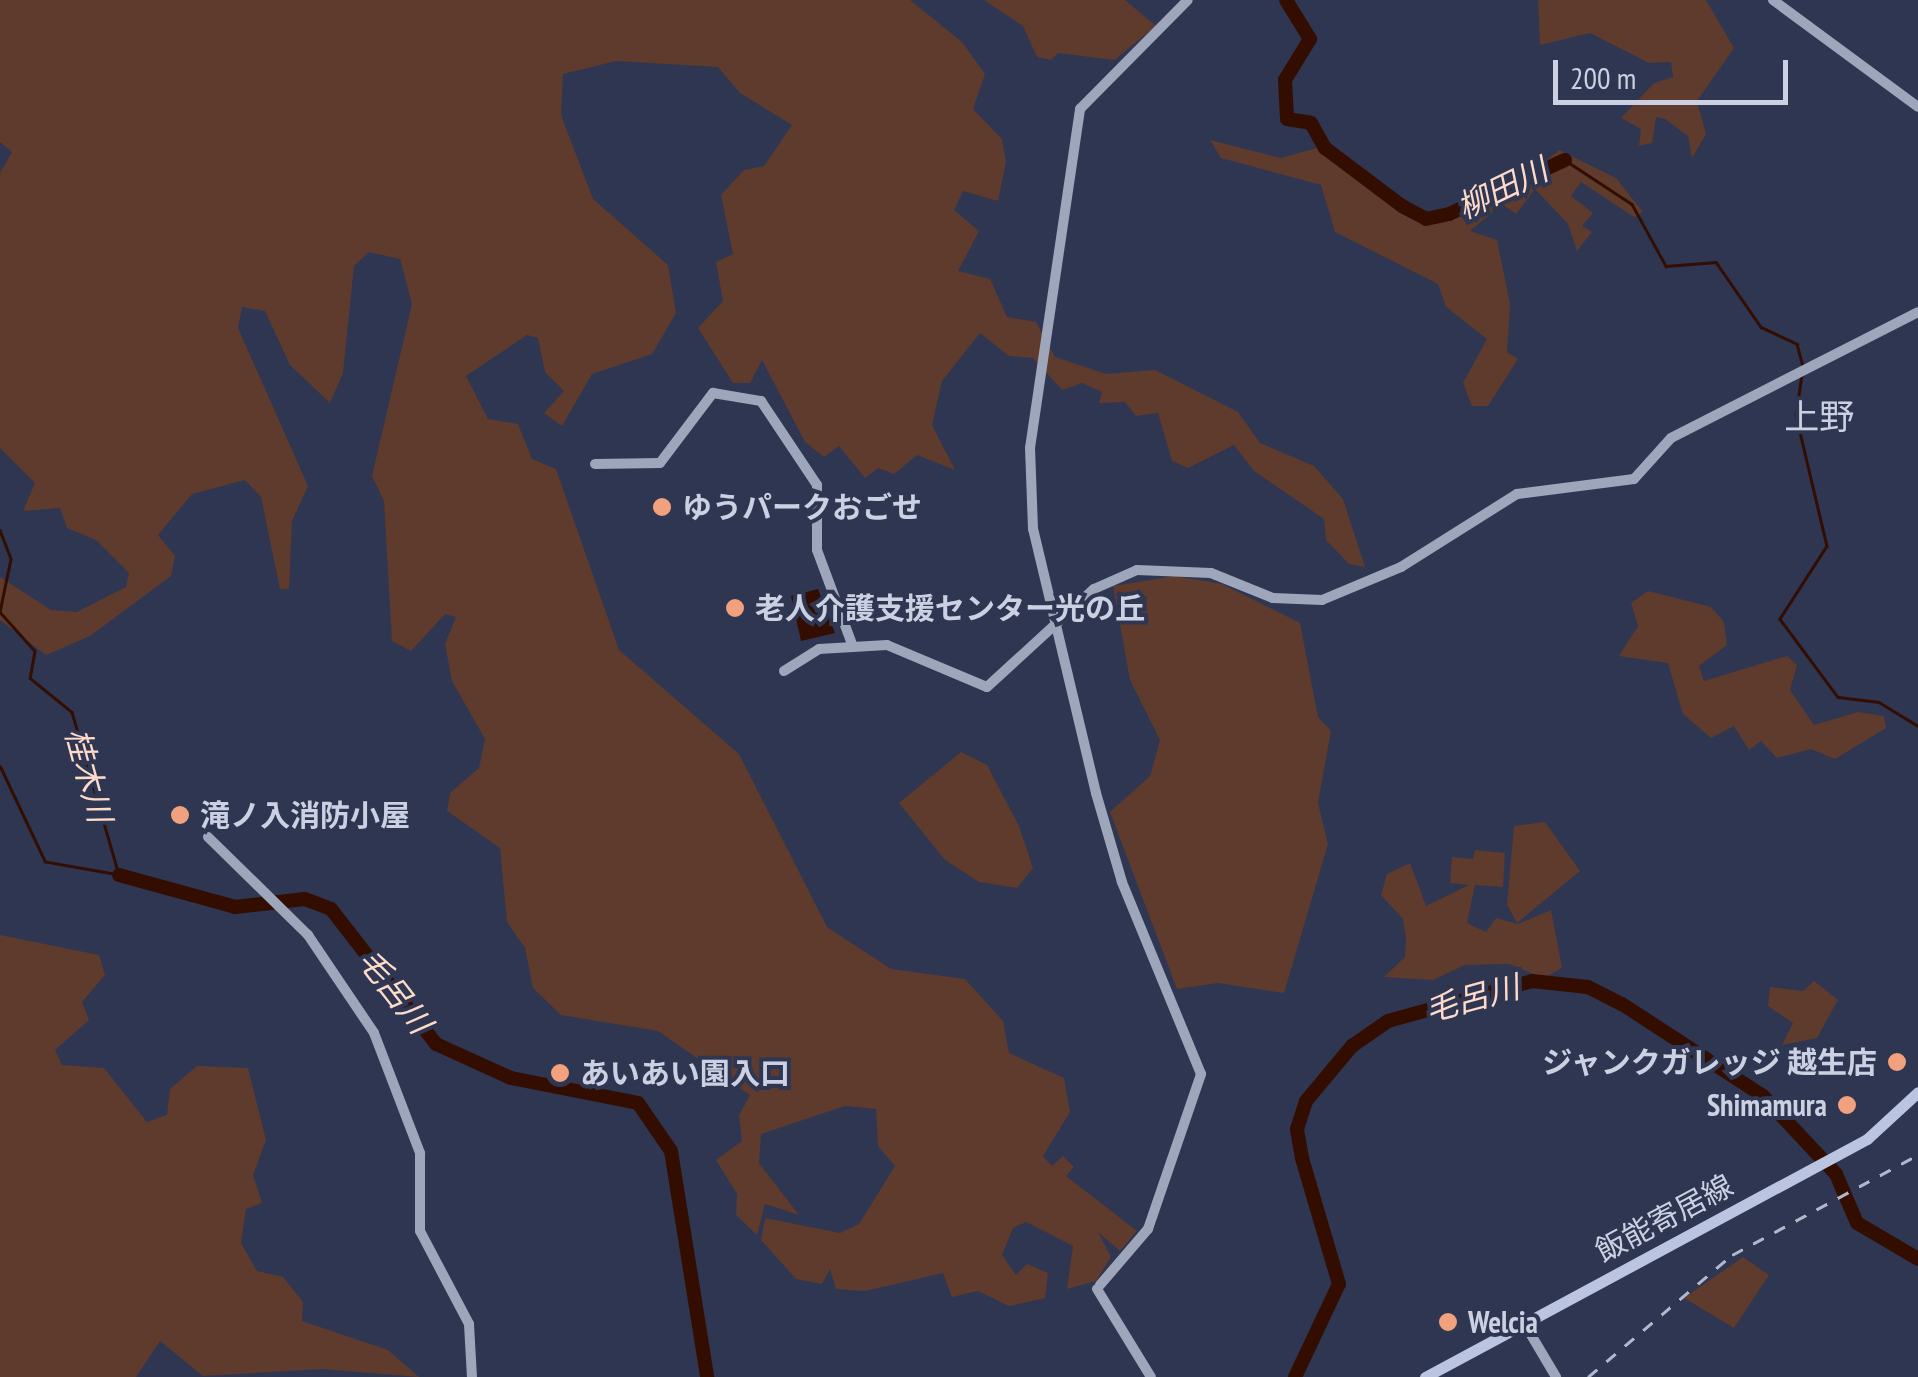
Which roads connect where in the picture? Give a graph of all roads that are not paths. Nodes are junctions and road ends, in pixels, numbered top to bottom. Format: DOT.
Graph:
graph roads {
  1 [pos="1188,0"];
  2 [pos="1773,0"];
  3 [pos="1918,107"];
  4 [pos="1918,312"];
  5 [pos="595,464"];
  6 [pos="1058,624"];
  7 [pos="852,647"];
  8 [pos="784,671"];
  9 [pos="208,837"];
  10 [pos="1918,1092"];
  11 [pos="1524,1324"];
  12 [pos="472,1377"];
  13 [pos="1151,1377"];
  14 [pos="1424,1377"];
  15 [pos="1556,1377"];
  1 -- 6 [label="street"];
  2 -- 3 [label="street"];
  4 -- 6 [label="street"];
  5 -- 7 [label="street"];
  6 -- 7 [label="street"];
  6 -- 13 [label="street"];
  7 -- 8 [label="street"];
  9 -- 12 [label="street"];
  10 -- 11 [label="main road, 飯能寄居線"];
  11 -- 14 [label="main road, 飯能寄居線"];
  11 -- 15 [label="street"];
}
